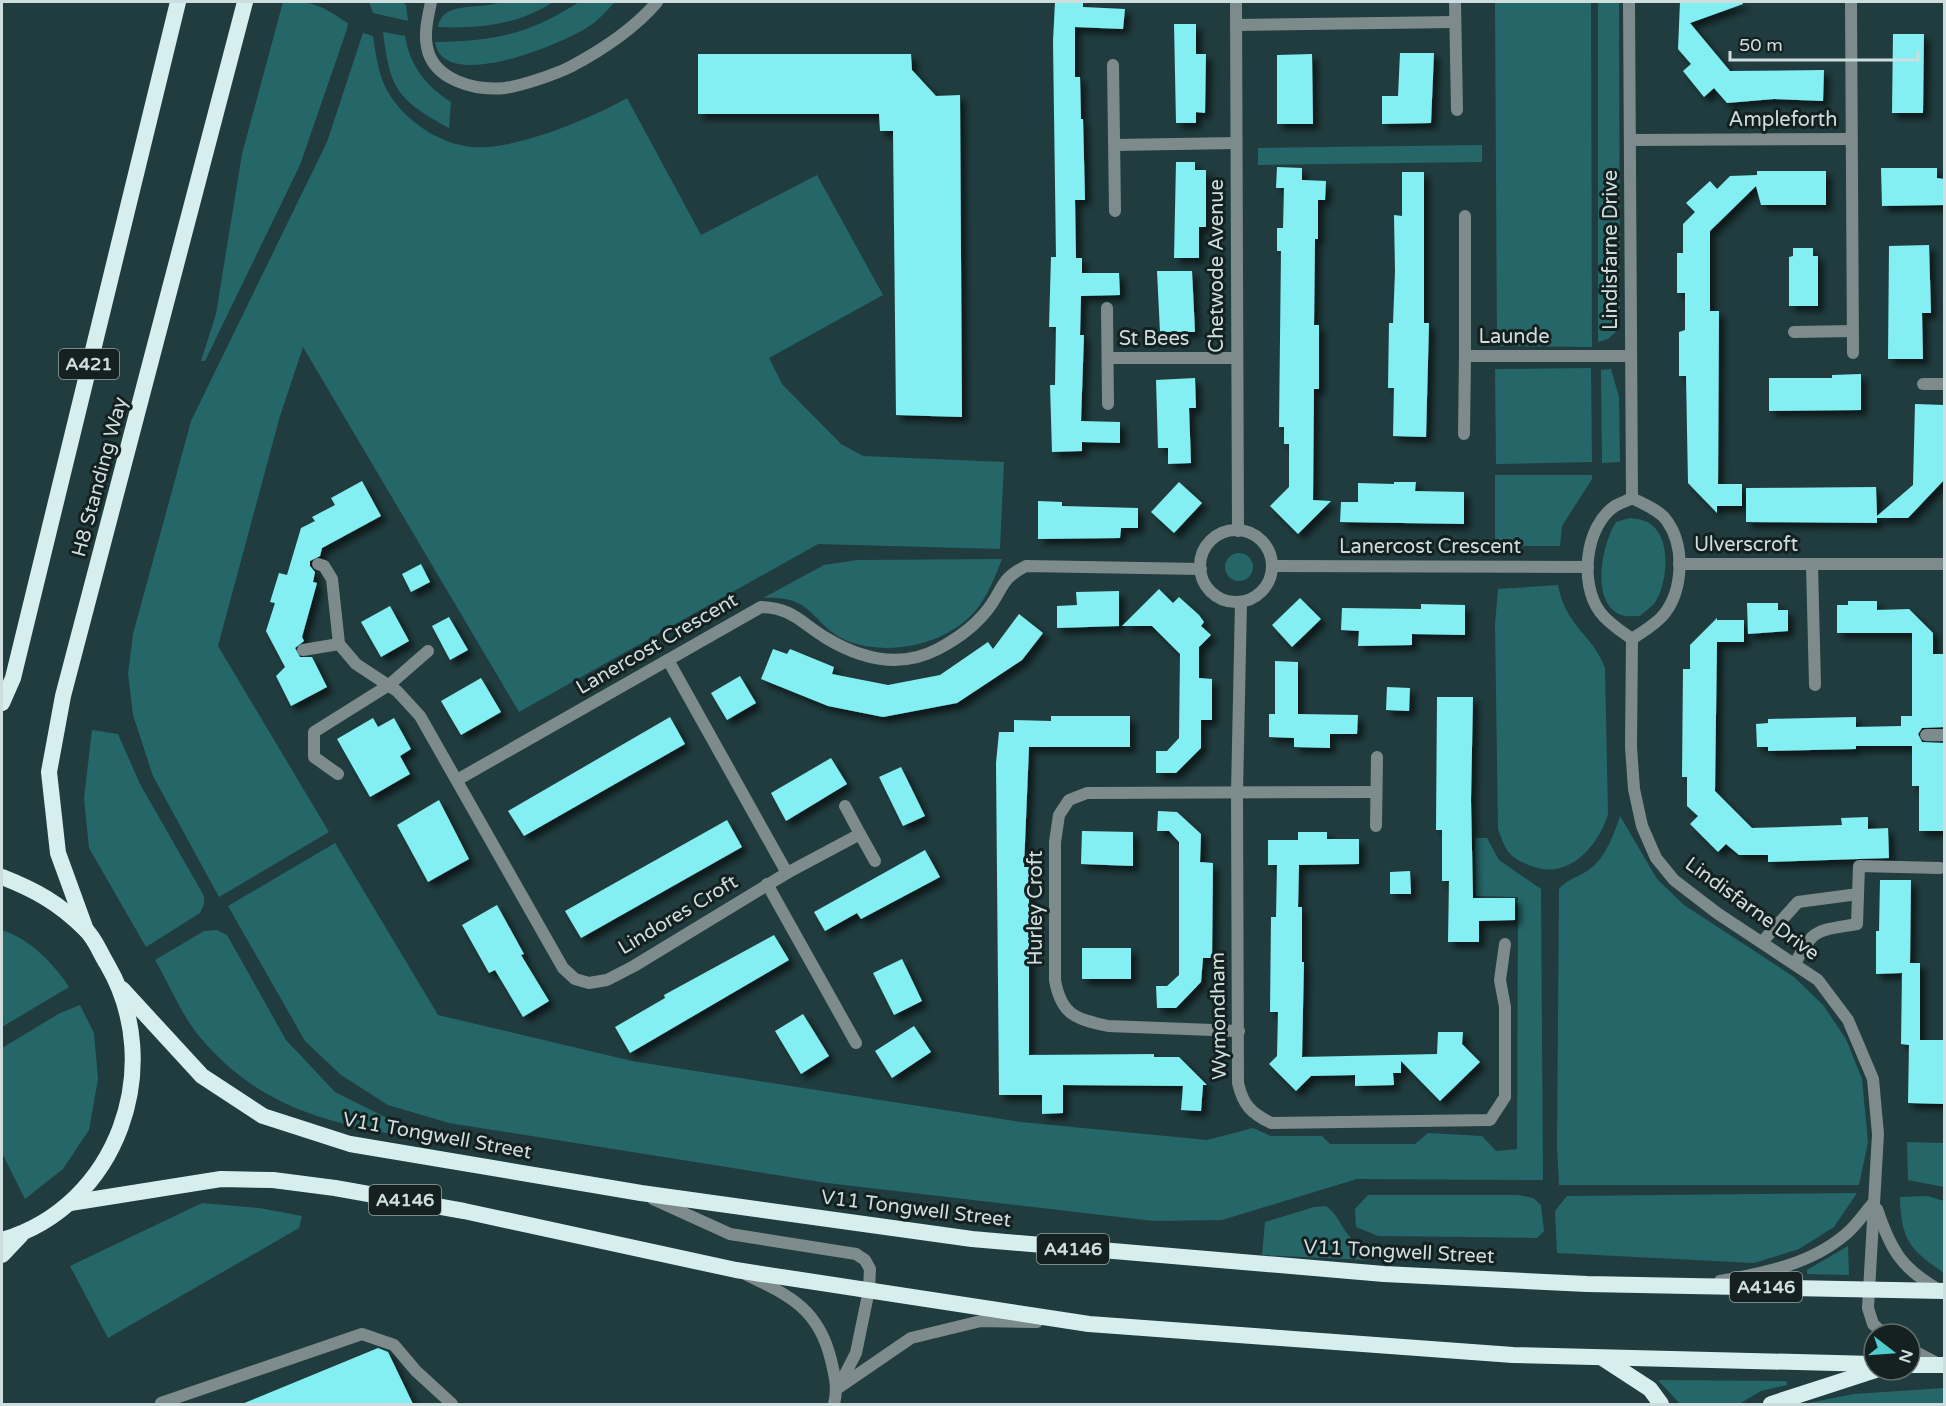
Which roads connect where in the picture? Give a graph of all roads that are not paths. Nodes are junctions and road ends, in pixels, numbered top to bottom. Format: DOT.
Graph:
graph roads {
  1 [pos="178,2"];
  2 [pos="245,2"];
  3 [pos="431,2"];
  4 [pos="657,2"];
  5 [pos="1236,2"];
  6 [pos="1455,2"];
  7 [pos="1629,2"];
  8 [pos="1851,2"];
  9 [pos="1455,22"];
  10 [pos="1236,25"];
  11 [pos="1113,64"];
  12 [pos="1456,110"];
  13 [pos="1851,139"];
  14 [pos="1631,140"];
  15 [pos="1236,143"];
  16 [pos="1115,145"];
  17 [pos="1115,211"];
  18 [pos="1465,216"];
  19 [pos="1107,308"];
  20 [pos="1852,331"];
  21 [pos="1794,332"];
  22 [pos="1853,352"];
  23 [pos="1465,356"];
  24 [pos="1631,356"];
  25 [pos="1108,358"];
  26 [pos="1237,358"];
  27 [pos="1923,384"];
  28 [pos="1944,384"];
  29 [pos="1108,404"];
  30 [pos="1464,434"];
  31 [pos="1632,498"];
  32 [pos="1238,531"];
  33 [pos="318,564"];
  34 [pos="1679,564"];
  35 [pos="1944,564"];
  36 [pos="1812,565"];
  37 [pos="1272,566"];
  38 [pos="1588,567"];
  39 [pos="1201,569"];
  40 [pos="1240,602"];
  41 [pos="1632,639"];
  42 [pos="339,645"];
  43 [pos="303,650"];
  44 [pos="428,651"];
  45 [pos="668,660"];
  46 [pos="389,685"];
  47 [pos="1815,685"];
  48 [pos="2,703"];
  49 [pos="1926,735"];
  50 [pos="1944,735"];
  51 [pos="1377,757"];
  52 [pos="338,774"];
  53 [pos="457,780"];
  54 [pos="1237,792"];
  55 [pos="1376,792"];
  56 [pos="845,806"];
  57 [pos="1376,826"];
  58 [pos="860,834"];
  59 [pos="875,861"];
  60 [pos="1940,868"];
  61 [pos="787,873"];
  62 [pos="2,877"];
  63 [pos="766,885"];
  64 [pos="1858,894"];
  65 [pos="88,933"];
  66 [pos="1762,942"];
  67 [pos="1505,944"];
  68 [pos="1795,964"];
  69 [pos="122,989"];
  70 [pos="1239,1031"];
  71 [pos="856,1043"];
  72 [pos="641,1193"];
  73 [pos="1874,1202"];
  74 [pos="70,1203"];
  75 [pos="22,1234"];
  76 [pos="2,1240"];
  77 [pos="2,1255"];
  78 [pos="736,1270"];
  79 [pos="1692,1287"];
  80 [pos="1868,1288"];
  81 [pos="869,1290"];
  82 [pos="1943,1291"];
  83 [pos="1872,1322"];
  84 [pos="1089,1324"];
  85 [pos="1922,1355"];
  86 [pos="1595,1358"];
  87 [pos="1862,1364"];
  88 [pos="1922,1365"];
  89 [pos="1942,1365"];
  90 [pos="1862,1375"];
  91 [pos="838,1388"];
  92 [pos="161,1403"];
  93 [pos="452,1404"];
  94 [pos="834,1404"];
  95 [pos="1661,1404"];
  96 [pos="1771,1404"];
  1 -- 48 [label="highway, H8 Standing Way / A421"];
  2 -- 65 [label="highway, H8 Standing Way / A421"];
  3 -- 4 [label="street"];
  5 -- 10 [label="street, Chetwode Avenue"];
  6 -- 9 [label="street"];
  7 -- 14 [label="street, Lindisfarne Drive"];
  8 -- 13 [label="street"];
  9 -- 10 [label="street"];
  9 -- 12 [label="street"];
  10 -- 15 [label="street, Chetwode Avenue"];
  11 -- 16 [label="street"];
  13 -- 14 [label="street, Ampleforth"];
  13 -- 20 [label="street, Ampleforth"];
  14 -- 24 [label="street, Lindisfarne Drive"];
  15 -- 16 [label="street"];
  15 -- 26 [label="street, Chetwode Avenue"];
  16 -- 17 [label="street"];
  18 -- 23 [label="street, Launde"];
  19 -- 25 [label="street, St Bees"];
  20 -- 21 [label="street"];
  20 -- 22 [label="street, Ampleforth"];
  23 -- 24 [label="street, Launde"];
  23 -- 30 [label="street"];
  24 -- 31 [label="street, Lindisfarne Drive"];
  25 -- 26 [label="street, St Bees"];
  25 -- 29 [label="street, St Bees"];
  26 -- 32 [label="street, Chetwode Avenue"];
  27 -- 28 [label="street"];
  31 -- 34 [label="street"];
  31 -- 38 [label="street"];
  32 -- 37 [label="street"];
  32 -- 39 [label="street"];
  33 -- 42 [label="street"];
  34 -- 36 [label="street, Ulverscroft"];
  34 -- 41 [label="street"];
  35 -- 36 [label="street, Ulverscroft"];
  36 -- 47 [label="street, Ulverscroft"];
  37 -- 38 [label="street, Lanercost Crescent"];
  37 -- 40 [label="street"];
  38 -- 41 [label="street"];
  39 -- 40 [label="street"];
  39 -- 45 [label="street, Lanercost Crescent"];
  40 -- 54 [label="street, Wymondham"];
  41 -- 66 [label="street, Lindisfarne Drive"];
  42 -- 43 [label="street"];
  42 -- 46 [label="street, Lindores Croft"];
  44 -- 46 [label="street"];
  45 -- 53 [label="street, Lanercost Crescent"];
  45 -- 61 [label="street"];
  46 -- 52 [label="street"];
  46 -- 53 [label="street, Lindores Croft"];
  49 -- 50 [label="street"];
  51 -- 55 [label="street"];
  53 -- 63 [label="street, Lindores Croft"];
  54 -- 55 [label="street, Hurley Croft"];
  54 -- 70 [label="street, Wymondham"];
  54 -- 70 [label="street, Hurley Croft"];
  55 -- 57 [label="street"];
  56 -- 58 [label="street"];
  58 -- 59 [label="street"];
  58 -- 61 [label="street, Lindores Croft"];
  60 -- 64 [label="street"];
  61 -- 63 [label="street, Lindores Croft"];
  62 -- 65 [label="highway"];
  63 -- 71 [label="street"];
  64 -- 66 [label="street"];
  64 -- 68 [label="street"];
  65 -- 69 [label="highway"];
  66 -- 68 [label="street, Lindisfarne Drive"];
  67 -- 70 [label="street, Wymondham"];
  68 -- 73 [label="street, Lindisfarne Drive"];
  69 -- 72 [label="highway, V11 Tongwell Street / A4146"];
  69 -- 74 [label="highway"];
  72 -- 79 [label="highway, V11 Tongwell Street / A4146"];
  72 -- 81 [label="street"];
  73 -- 79 [label="street"];
  73 -- 80 [label="street, Lindisfarne Drive"];
  73 -- 82 [label="street, Lindisfarne Drive"];
  74 -- 75 [label="highway"];
  74 -- 78 [label="highway, A4146"];
  75 -- 76 [label="highway"];
  75 -- 77 [label="highway"];
  78 -- 81 [label="highway, A4146"];
  78 -- 91 [label="street"];
  79 -- 80 [label="highway, V11 Tongwell Street / A4146"];
  80 -- 82 [label="highway, V11 Tongwell Street / A4146"];
  80 -- 83 [label="street, Lindisfarne Drive"];
  81 -- 84 [label="highway, A4146"];
  81 -- 91 [label="street"];
  84 -- 86 [label="highway, A4146"];
  84 -- 91 [label="street"];
  85 -- 89 [label="street"];
  86 -- 87 [label="highway, A4146"];
  86 -- 95 [label="highway"];
  88 -- 89 [label="highway"];
  90 -- 96 [label="highway"];
  91 -- 94 [label="street"];
  92 -- 93 [label="street"];
}
